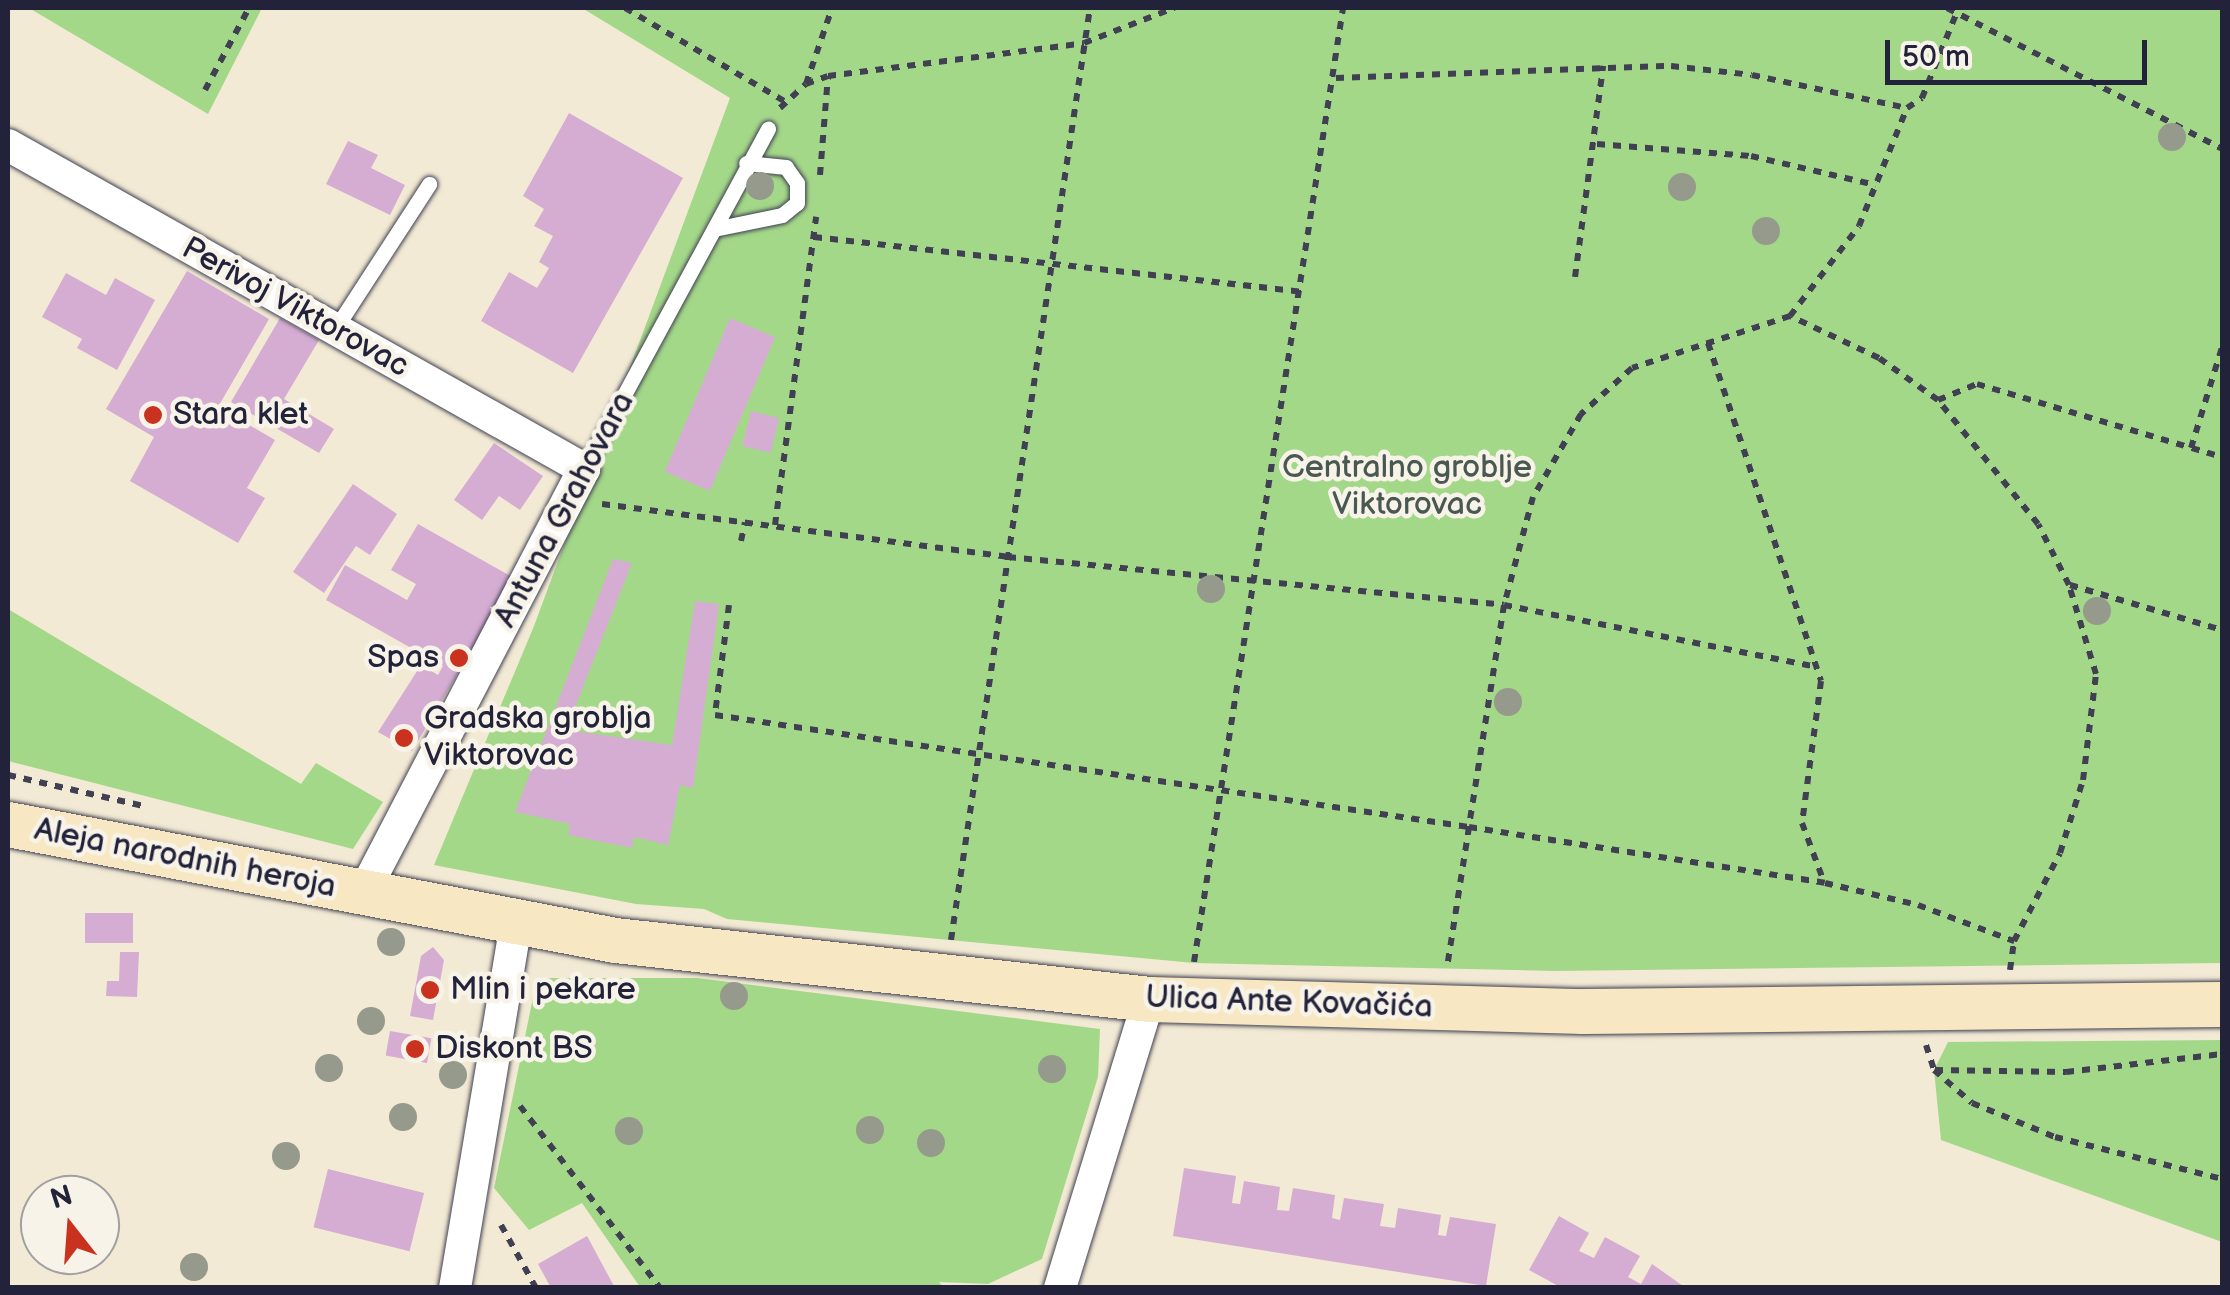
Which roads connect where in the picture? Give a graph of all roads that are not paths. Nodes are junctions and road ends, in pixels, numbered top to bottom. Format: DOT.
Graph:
graph roads {
  1 [pos="768,128"];
  2 [pos="8,145"];
  3 [pos="746,163"];
  4 [pos="429,184"];
  5 [pos="714,229"];
  6 [pos="335,329"];
  7 [pos="578,482"];
  8 [pos="8,824"];
  9 [pos="363,894"];
  10 [pos="516,925"];
  11 [pos="1149,999"];
  12 [pos="2222,1004"];
  13 [pos="455,1288"];
  14 [pos="1060,1288"];
  1 -- 3 [label="lane, Antuna Grahovara"];
  2 -- 6 [label="street, Perivoj Viktorovac"];
  3 -- 5 [label="lane, Antuna Grahovara"];
  3 -- 5 [label="lane"];
  4 -- 6 [label="lane"];
  5 -- 7 [label="lane, Antuna Grahovara"];
  6 -- 7 [label="street, Perivoj Viktorovac"];
  7 -- 9 [label="street, Antuna Grahovara"];
  8 -- 9 [label="main road, Aleja narodnih heroja"];
  9 -- 10 [label="main road, Ulica Ante Kovačića"];
  10 -- 11 [label="main road, Ulica Ante Kovačića"];
  10 -- 13 [label="street"];
  11 -- 12 [label="main road, Ulica Ante Kovačića"];
  11 -- 14 [label="street"];
}
